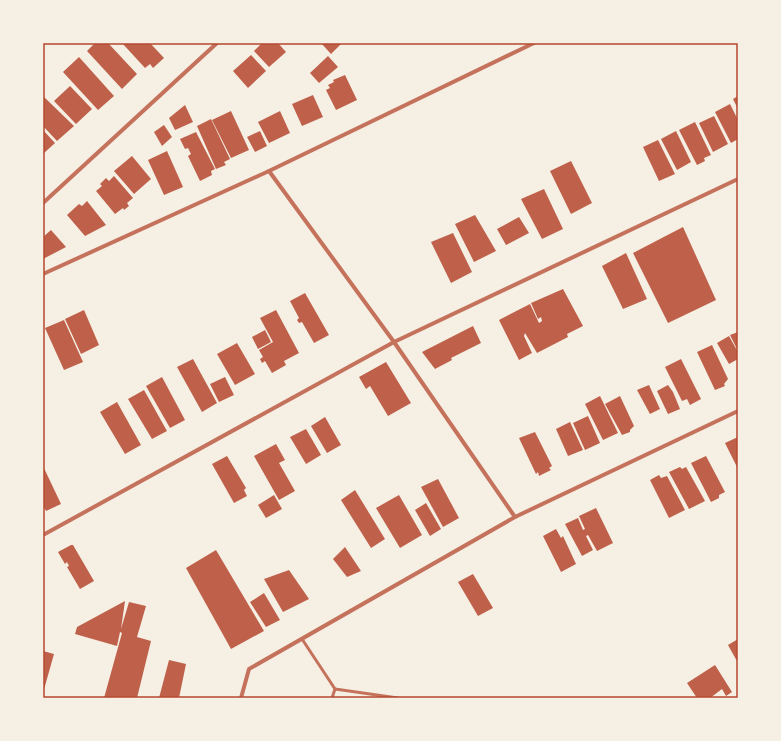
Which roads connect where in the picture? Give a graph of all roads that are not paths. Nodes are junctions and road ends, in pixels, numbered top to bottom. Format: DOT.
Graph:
graph roads {
  1 [pos="217,43"];
  2 [pos="534,43"];
  3 [pos="269,171"];
  4 [pos="738,179"];
  5 [pos="43,203"];
  6 [pos="43,274"];
  7 [pos="394,342"];
  8 [pos="738,411"];
  9 [pos="515,517"];
  10 [pos="43,535"];
  11 [pos="302,639"];
  12 [pos="335,689"];
  13 [pos="241,698"];
  14 [pos="332,698"];
  15 [pos="398,698"];
  1 -- 5 [label="street"];
  2 -- 3 [label="street"];
  3 -- 6 [label="street"];
  3 -- 7 [label="street"];
  4 -- 7 [label="street"];
  7 -- 9 [label="street"];
  7 -- 10 [label="street"];
  8 -- 9 [label="street"];
  9 -- 11 [label="street"];
  11 -- 12 [label="lane"];
  11 -- 13 [label="street"];
  12 -- 14 [label="lane"];
  12 -- 15 [label="lane"];
}
